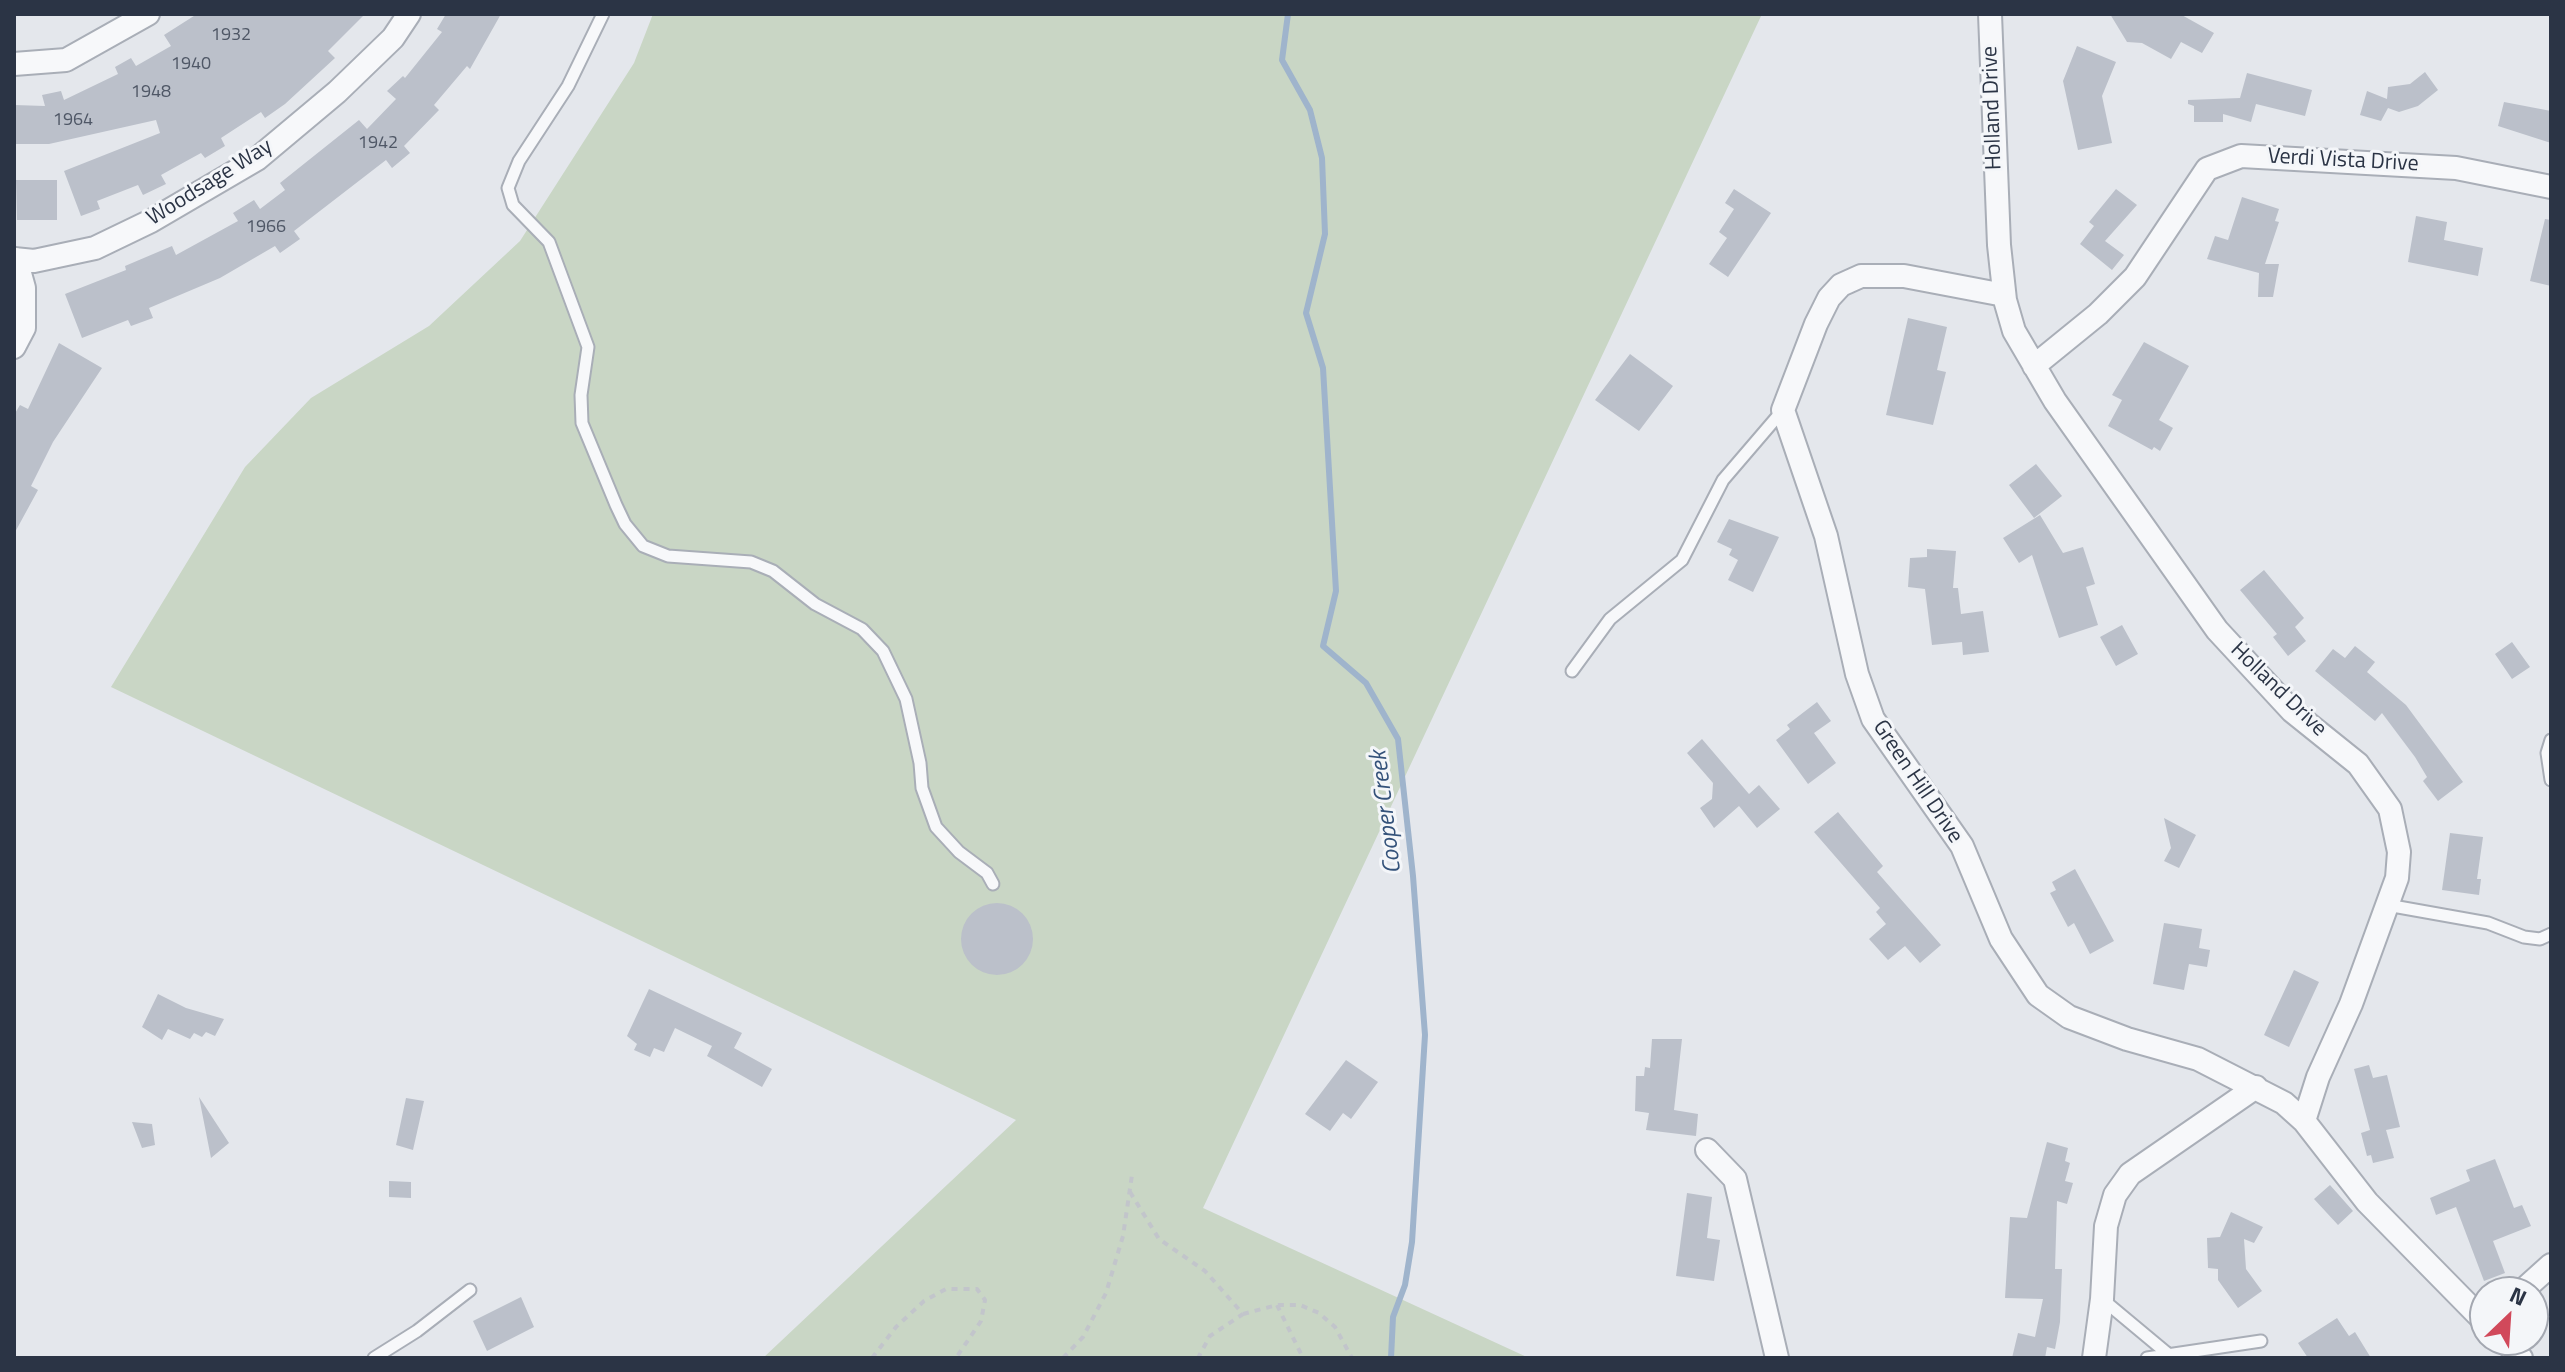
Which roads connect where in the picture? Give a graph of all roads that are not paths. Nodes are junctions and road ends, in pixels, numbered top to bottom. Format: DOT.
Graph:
graph roads {
  1 [pos="148,14"];
  2 [pos="409,14"];
  3 [pos="603,14"];
  4 [pos="1990,14"];
  5 [pos="14,64"];
  6 [pos="2551,187"];
  7 [pos="15,259"];
  8 [pos="2004,295"];
  9 [pos="14,347"];
  10 [pos="2034,366"];
  11 [pos="1783,410"];
  12 [pos="1572,671"];
  13 [pos="2551,740"];
  14 [pos="2551,780"];
  15 [pos="993,884"];
  16 [pos="2387,905"];
  17 [pos="2551,934"];
  18 [pos="2256,1087"];
  19 [pos="2304,1121"];
  20 [pos="1707,1150"];
  21 [pos="470,1290"];
  22 [pos="2102,1299"];
  23 [pos="2469,1306"];
  24 [pos="2261,1341"];
  25 [pos="2168,1354"];
  26 [pos="374,1358"];
  27 [pos="1777,1358"];
  28 [pos="2094,1358"];
  29 [pos="2147,1358"];
  1 -- 5 [label="street"];
  2 -- 7 [label="street, Woodsage Way"];
  3 -- 15 [label="lane"];
  4 -- 8 [label="street, Holland Drive"];
  6 -- 10 [label="street, Verdi Vista Drive"];
  7 -- 9 [label="street"];
  8 -- 10 [label="street, Holland Drive"];
  8 -- 11 [label="street"];
  10 -- 16 [label="street, Holland Drive"];
  11 -- 12 [label="lane"];
  11 -- 18 [label="street, Green Hill Drive"];
  13 -- 14 [label="lane"];
  16 -- 17 [label="lane"];
  16 -- 19 [label="street, Holland Drive"];
  18 -- 19 [label="street, Green Hill Drive"];
  18 -- 22 [label="street"];
  19 -- 23 [label="street"];
  20 -- 27 [label="street"];
  21 -- 26 [label="lane"];
  22 -- 25 [label="lane"];
  22 -- 28 [label="street"];
  24 -- 25 [label="lane"];
  25 -- 29 [label="lane"];
}
